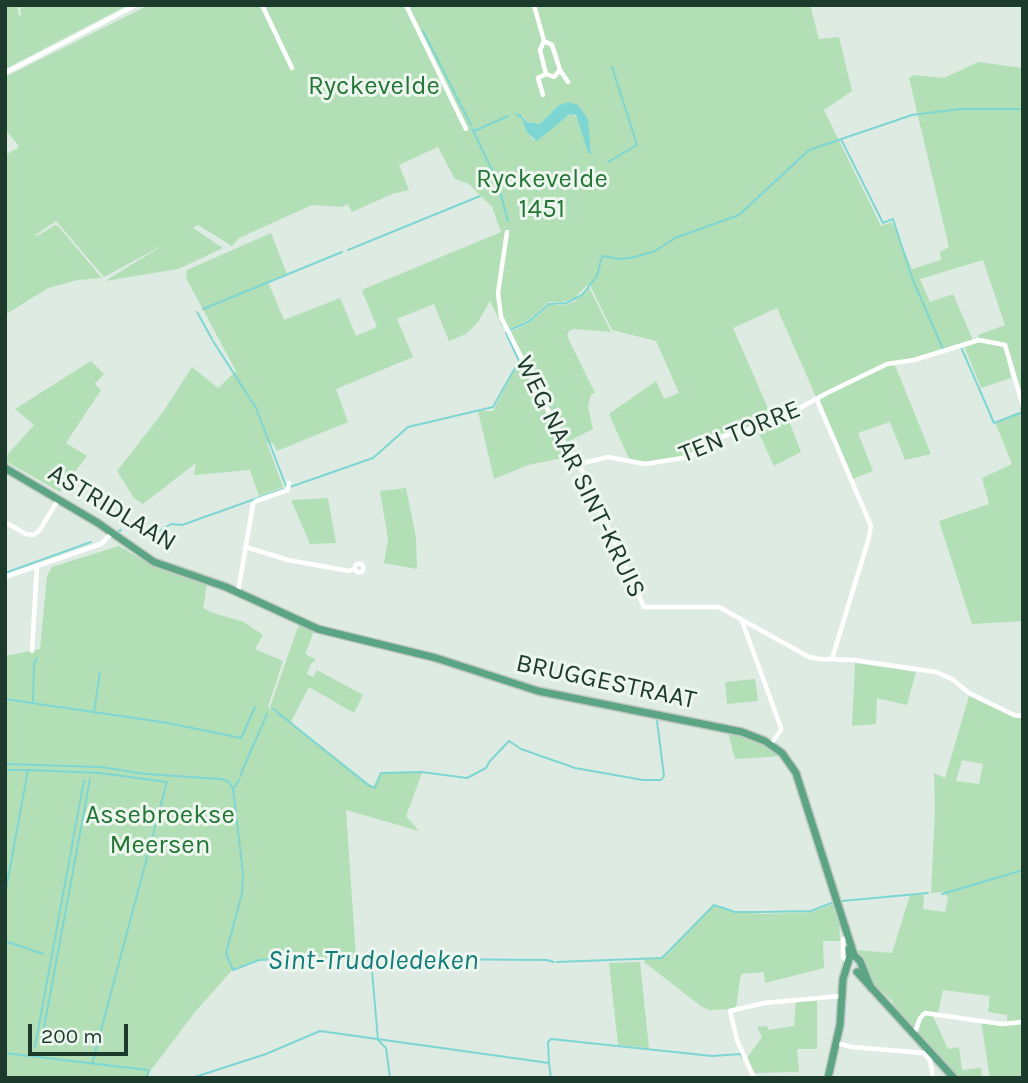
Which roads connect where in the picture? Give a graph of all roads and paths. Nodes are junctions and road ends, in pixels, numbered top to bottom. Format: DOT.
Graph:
graph roads {
  1 [pos="136,5"];
  2 [pos="262,5"];
  3 [pos="406,5"];
  4 [pos="534,5"];
  5 [pos="544,41"];
  6 [pos="292,68"];
  7 [pos="560,70"];
  8 [pos="5,73"];
  9 [pos="546,74"];
  10 [pos="568,82"];
  11 [pos="543,95"];
  12 [pos="466,129"];
  13 [pos="507,232"];
  14 [pos="817,400"];
  15 [pos="1023,406"];
  16 [pos="579,464"];
  17 [pos="5,468"];
  18 [pos="289,487"];
  19 [pos="58,499"];
  20 [pos="5,522"];
  21 [pos="110,532"];
  22 [pos="247,547"];
  23 [pos="37,565"];
  24 [pos="354,569"];
  25 [pos="5,577"];
  26 [pos="238,592"];
  27 [pos="742,621"];
  28 [pos="32,651"];
  29 [pos="832,659"];
  30 [pos="1023,716"];
  31 [pos="771,744"];
  32 [pos="853,965"];
  33 [pos="842,996"];
  34 [pos="1023,1023"];
  35 [pos="914,1034"];
  36 [pos="836,1043"];
  37 [pos="829,1075"];
  38 [pos="754,1078"];
  39 [pos="933,1078"];
  40 [pos="954,1078"];
  1 -- 8 [label="street"];
  2 -- 6 [label="street"];
  3 -- 12 [label="street"];
  4 -- 5 [label="street"];
  5 -- 7 [label="street"];
  5 -- 9 [label="street"];
  7 -- 9 [label="street"];
  7 -- 10 [label="street"];
  9 -- 11 [label="street"];
  13 -- 16 [label="street, WEG NAAR SINT-KRUIS"];
  14 -- 15 [label="street, TEN TORRE"];
  14 -- 16 [label="street, TEN TORRE"];
  14 -- 29 [label="street, TEN TORRE"];
  16 -- 27 [label="street, WEG NAAR SINT-KRUIS"];
  17 -- 19 [label="main road, ASTRIDLAAN"];
  18 -- 22 [label="street"];
  19 -- 20 [label="street"];
  19 -- 21 [label="main road, ASTRIDLAAN"];
  21 -- 23 [label="street"];
  21 -- 26 [label="main road, ASTRIDLAAN"];
  22 -- 24 [label="street"];
  22 -- 26 [label="street"];
  23 -- 25 [label="street"];
  23 -- 28 [label="street"];
  26 -- 31 [label="main road, BRUGGESTRAAT"];
  27 -- 29 [label="street, WEG NAAR SINT-KRUIS"];
  27 -- 31 [label="street"];
  29 -- 30 [label="street, WEG NAAR SINT-KRUIS"];
  31 -- 32 [label="main road, BRUGGESTRAAT"];
  32 -- 33 [label="main road"];
  32 -- 35 [label="main road, BRUGGESTRAAT"];
  33 -- 36 [label="main road"];
  33 -- 38 [label="street"];
  34 -- 35 [label="street"];
  35 -- 40 [label="main road, BRUGGESTRAAT"];
  36 -- 37 [label="main road"];
  36 -- 39 [label="street"];
}
